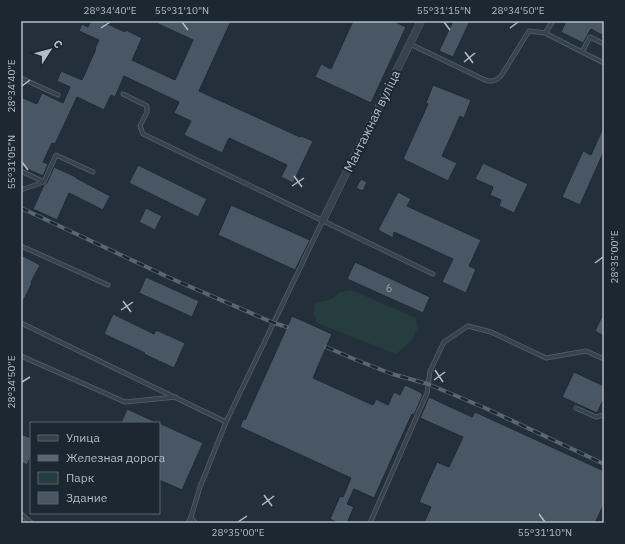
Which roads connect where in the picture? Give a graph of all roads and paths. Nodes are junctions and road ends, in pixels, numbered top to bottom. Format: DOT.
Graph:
graph roads {
  1 [pos="421,21"];
  2 [pos="552,21"];
  3 [pos="545,33"];
  4 [pos="410,44"];
  5 [pos="604,44"];
  6 [pos="582,52"];
  7 [pos="604,63"];
  8 [pos="21,78"];
  9 [pos="123,94"];
  10 [pos="58,95"];
  11 [pos="21,171"];
  12 [pos="93,172"];
  13 [pos="44,182"];
  14 [pos="21,190"];
  15 [pos="323,220"];
  16 [pos="21,246"];
  17 [pos="433,274"];
  18 [pos="108,285"];
  19 [pos="21,323"];
  20 [pos="21,356"];
  21 [pos="604,359"];
  22 [pos="176,397"];
  23 [pos="576,408"];
  24 [pos="604,416"];
  25 [pos="226,422"];
  26 [pos="21,514"];
  27 [pos="191,517"];
  28 [pos="32,523"];
  29 [pos="188,523"];
  30 [pos="195,523"];
  31 [pos="370,523"];
  1 -- 4 [label="street, Мантажная вуліца"];
  2 -- 3 [label="lane"];
  3 -- 4 [label="lane"];
  3 -- 6 [label="lane"];
  4 -- 15 [label="street, Мантажная вуліца"];
  5 -- 6 [label="lane"];
  6 -- 7 [label="lane"];
  8 -- 10 [label="lane"];
  9 -- 15 [label="lane"];
  11 -- 13 [label="lane"];
  12 -- 13 [label="lane"];
  13 -- 14 [label="lane"];
  15 -- 17 [label="lane"];
  15 -- 25 [label="lane"];
  16 -- 18 [label="lane"];
  19 -- 22 [label="lane"];
  20 -- 22 [label="lane"];
  21 -- 31 [label="lane"];
  22 -- 25 [label="lane"];
  23 -- 24 [label="lane"];
  25 -- 27 [label="lane"];
  26 -- 28 [label="lane"];
  27 -- 29 [label="lane"];
  27 -- 30 [label="lane"];
}
